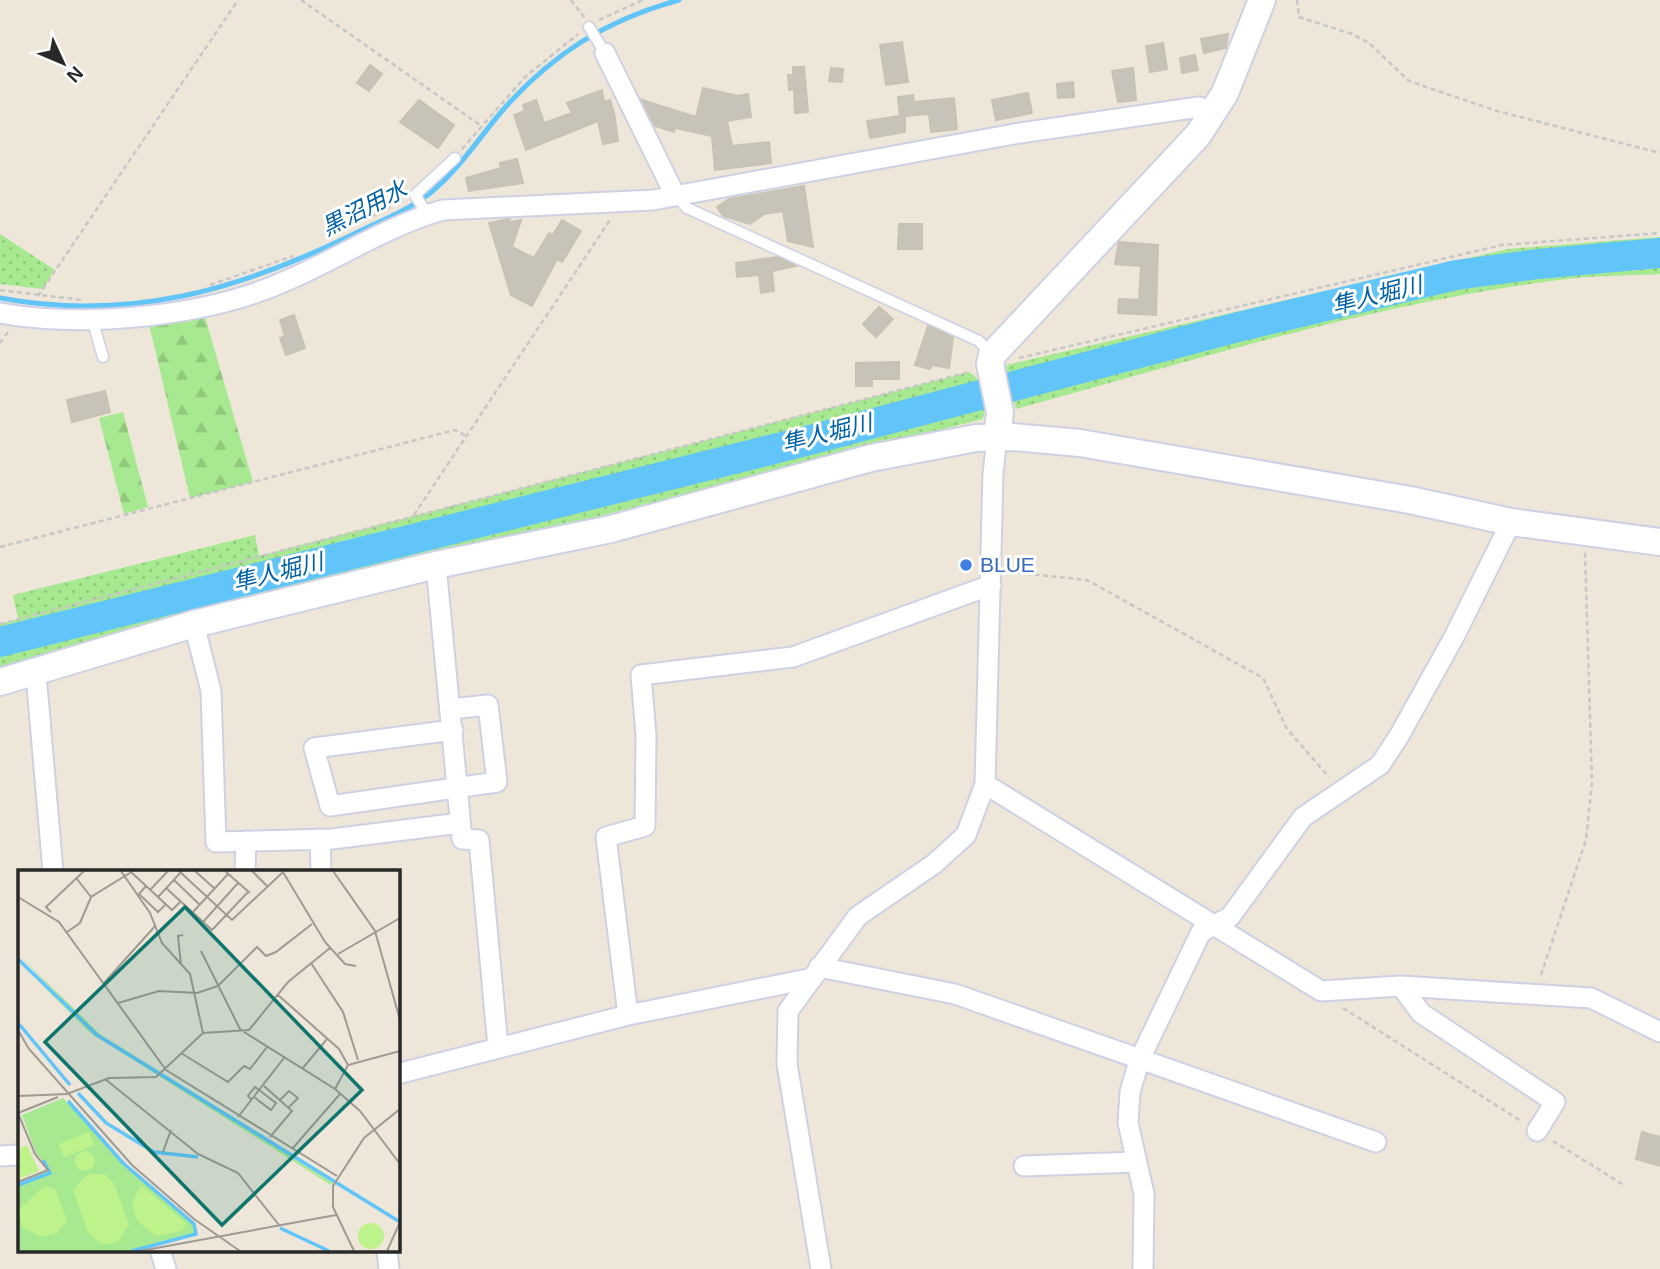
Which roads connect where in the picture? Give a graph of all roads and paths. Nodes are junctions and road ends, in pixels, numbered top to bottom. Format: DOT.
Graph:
graph roads {
  1 [pos="239,0"];
  2 [pos="301,0"];
  3 [pos="571,0"];
  4 [pos="643,0"];
  5 [pos="1262,0"];
  6 [pos="1297,0"];
  7 [pos="596,37"];
  8 [pos="1214,112"];
  9 [pos="481,125"];
  10 [pos="1660,153"];
  11 [pos="455,158"];
  12 [pos="675,195"];
  13 [pos="420,203"];
  14 [pos="610,204"];
  15 [pos="365,220"];
  16 [pos="1660,233"];
  17 [pos="300,254"];
  18 [pos="209,286"];
  19 [pos="0,290"];
  20 [pos="38,296"];
  21 [pos="90,309"];
  22 [pos="0,313"];
  23 [pos="103,358"];
  24 [pos="991,364"];
  25 [pos="999,425"];
  26 [pos="466,436"];
  27 [pos="413,516"];
  28 [pos="1511,522"];
  29 [pos="1584,531"];
  30 [pos="1660,542"];
  31 [pos="0,547"];
  32 [pos="436,565"];
  33 [pos="992,578"];
  34 [pos="0,624"];
  35 [pos="194,624"];
  36 [pos="36,674"];
  37 [pos="0,682"];
  38 [pos="451,709"];
  39 [pos="453,730"];
  40 [pos="985,784"];
  41 [pos="457,786"];
  42 [pos="1340,790"];
  43 [pos="460,823"];
  44 [pos="320,839"];
  45 [pos="246,841"];
  46 [pos="53,870"];
  47 [pos="245,870"];
  48 [pos="321,870"];
  49 [pos="1215,926"];
  50 [pos="814,973"];
  51 [pos="1401,986"];
  52 [pos="1321,991"];
  53 [pos="1535,993"];
  54 [pos="628,1015"];
  55 [pos="1660,1032"];
  56 [pos="498,1047"];
  57 [pos="1139,1061"];
  58 [pos="399,1073"];
  59 [pos="1536,1131"];
  60 [pos="1376,1142"];
  61 [pos="18,1154"];
  62 [pos="0,1156"];
  63 [pos="1137,1162"];
  64 [pos="1024,1166"];
  65 [pos="1622,1184"];
  66 [pos="161,1252"];
  67 [pos="166,1269"];
  68 [pos="821,1269"];
  69 [pos="1143,1269"];
  1 -- 20 [label="path"];
  2 -- 9 [label="path"];
  3 -- 7 [label="path"];
  4 -- 7 [label="path"];
  5 -- 8 [label="street"];
  6 -- 10 [label="path"];
  7 -- 9 [label="path"];
  7 -- 12 [label="street"];
  8 -- 12 [label="street"];
  8 -- 24 [label="street"];
  9 -- 11 [label="path"];
  11 -- 13 [label="lane"];
  12 -- 14 [label="street"];
  12 -- 24 [label="lane"];
  13 -- 14 [label="street"];
  13 -- 15 [label="path"];
  13 -- 21 [label="street"];
  14 -- 26 [label="path"];
  16 -- 24 [label="path"];
  17 -- 18 [label="path"];
  19 -- 20 [label="path"];
  20 -- 21 [label="path"];
  21 -- 22 [label="street"];
  21 -- 23 [label="lane"];
  24 -- 25 [label="street"];
  24 -- 27 [label="path"];
  25 -- 28 [label="street"];
  25 -- 32 [label="street"];
  25 -- 33 [label="street"];
  26 -- 27 [label="path"];
  26 -- 31 [label="path"];
  27 -- 34 [label="path"];
  28 -- 29 [label="street"];
  28 -- 42 [label="street"];
  29 -- 30 [label="street"];
  29 -- 53 [label="path"];
  32 -- 35 [label="street"];
  32 -- 38 [label="street"];
  33 -- 40 [label="street"];
  33 -- 42 [label="path"];
  33 -- 54 [label="street"];
  35 -- 36 [label="street"];
  35 -- 45 [label="street"];
  36 -- 37 [label="street"];
  36 -- 46 [label="street"];
  38 -- 39 [label="street"];
  38 -- 41 [label="street"];
  39 -- 41 [label="street"];
  39 -- 41 [label="street"];
  40 -- 49 [label="street"];
  40 -- 50 [label="street"];
  41 -- 43 [label="street"];
  42 -- 49 [label="street"];
  43 -- 44 [label="street"];
  43 -- 56 [label="street"];
  44 -- 45 [label="street"];
  44 -- 48 [label="street"];
  45 -- 47 [label="street"];
  49 -- 52 [label="street"];
  49 -- 57 [label="street"];
  50 -- 54 [label="street"];
  50 -- 57 [label="street"];
  50 -- 68 [label="street"];
  51 -- 52 [label="street"];
  51 -- 53 [label="street"];
  51 -- 59 [label="street"];
  52 -- 59 [label="path"];
  53 -- 55 [label="street"];
  54 -- 56 [label="street"];
  56 -- 58 [label="street"];
  57 -- 60 [label="street"];
  57 -- 63 [label="street"];
  59 -- 65 [label="path"];
  61 -- 62 [label="street"];
  63 -- 64 [label="street"];
  63 -- 69 [label="street"];
  66 -- 67 [label="street"];
}
